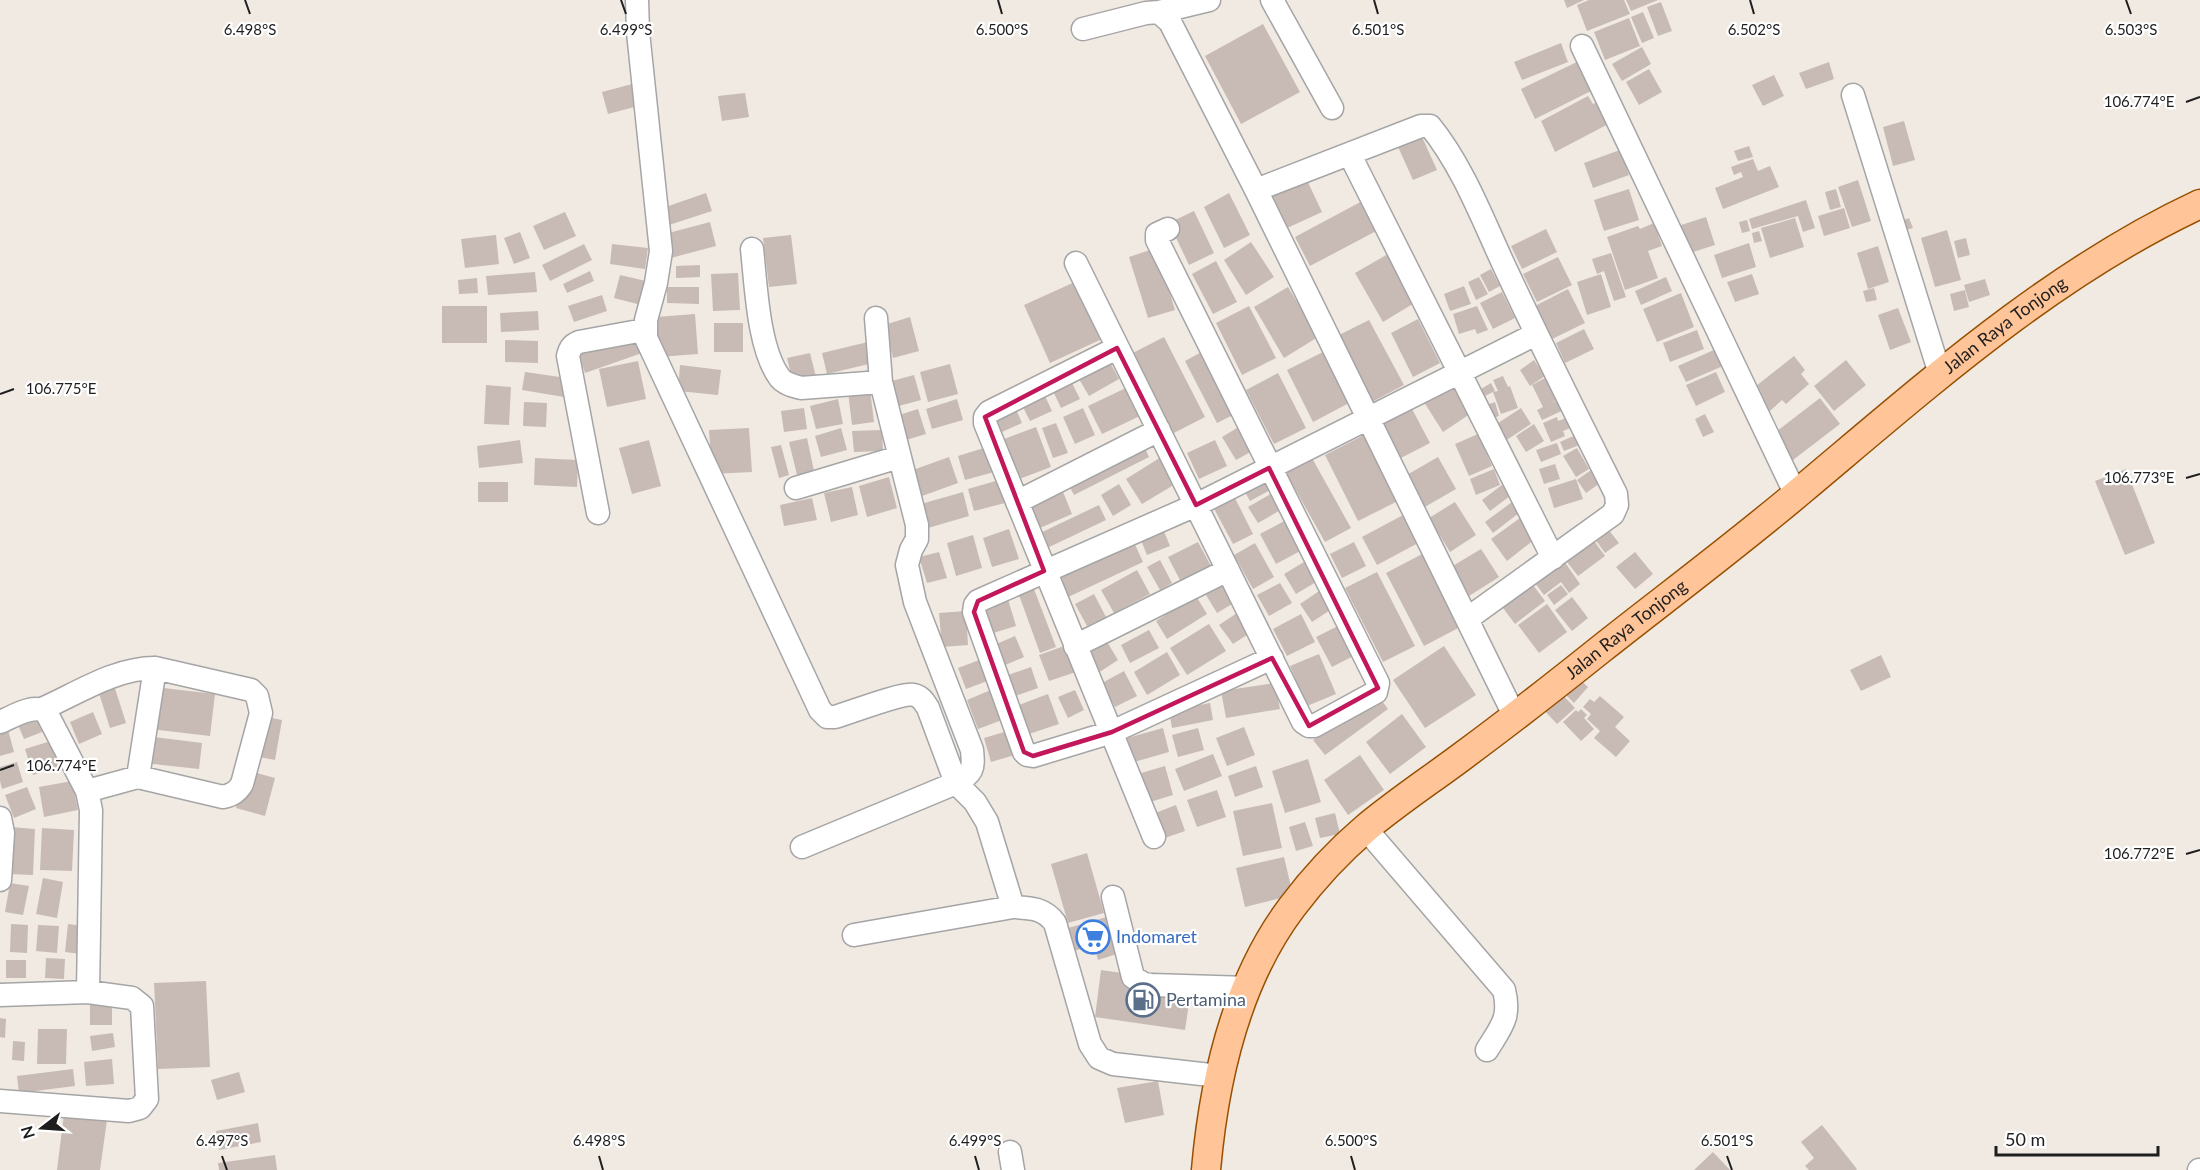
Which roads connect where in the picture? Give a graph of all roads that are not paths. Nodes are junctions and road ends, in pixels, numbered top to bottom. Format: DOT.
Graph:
graph roads {
  1 [pos="637,0"];
  2 [pos="1209,0"];
  3 [pos="1272,0"];
  4 [pos="1159,12"];
  5 [pos="1083,29"];
  6 [pos="1582,46"];
  7 [pos="1853,95"];
  8 [pos="1332,108"];
  9 [pos="1350,155"];
  10 [pos="1256,190"];
  11 [pos="2200,204"];
  12 [pos="1168,229"];
  13 [pos="752,249"];
  14 [pos="1076,263"];
  15 [pos="876,318"];
  16 [pos="644,330"];
  17 [pos="1536,334"];
  18 [pos="1118,348"];
  19 [pos="1460,373"];
  20 [pos="1940,374"];
  21 [pos="881,382"];
  22 [pos="1367,419"];
  23 [pos="1159,430"];
  24 [pos="899,457"];
  25 [pos="1269,468"];
  26 [pos="796,488"];
  27 [pos="1796,495"];
  28 [pos="1017,502"];
  29 [pos="1196,505"];
  30 [pos="598,513"];
  31 [pos="1553,558"];
  32 [pos="1228,570"];
  33 [pos="1044,571"];
  34 [pos="1467,619"];
  35 [pos="1075,646"];
  36 [pos="1272,658"];
  37 [pos="155,668"];
  38 [pos="42,709"];
  39 [pos="1515,717"];
  40 [pos="0,722"];
  41 [pos="1112,732"];
  42 [pos="138,777"];
  43 [pos="957,783"];
  44 [pos="87,790"];
  45 [pos="0,818"];
  46 [pos="1365,828"];
  47 [pos="1154,837"];
  48 [pos="802,847"];
  49 [pos="0,880"];
  50 [pos="1113,897"];
  51 [pos="1013,907"];
  52 [pos="854,935"];
  53 [pos="1248,988"];
  54 [pos="88,992"];
  55 [pos="0,995"];
  56 [pos="1487,1050"];
  57 [pos="1219,1076"];
  58 [pos="0,1101"];
  59 [pos="1206,1170"];
  1 -- 16 [label="street"];
  2 -- 4 [label="street"];
  3 -- 8 [label="street"];
  4 -- 5 [label="street"];
  4 -- 10 [label="street"];
  6 -- 27 [label="street"];
  7 -- 20 [label="street"];
  9 -- 10 [label="street"];
  9 -- 17 [label="street"];
  9 -- 19 [label="street"];
  10 -- 22 [label="street"];
  11 -- 20 [label="main road, Jalan Raya Tonjong"];
  12 -- 25 [label="street"];
  13 -- 21 [label="street"];
  14 -- 18 [label="street"];
  15 -- 21 [label="street"];
  16 -- 30 [label="street"];
  16 -- 43 [label="street"];
  17 -- 19 [label="street"];
  17 -- 31 [label="street"];
  18 -- 23 [label="street"];
  18 -- 28 [label="street"];
  19 -- 22 [label="street"];
  19 -- 31 [label="street"];
  20 -- 27 [label="main road, Jalan Raya Tonjong"];
  21 -- 24 [label="street"];
  22 -- 25 [label="street"];
  22 -- 34 [label="street"];
  23 -- 28 [label="street"];
  23 -- 29 [label="street"];
  24 -- 26 [label="street"];
  24 -- 43 [label="street"];
  25 -- 29 [label="street"];
  25 -- 36 [label="street"];
  27 -- 39 [label="main road, Jalan Raya Tonjong"];
  28 -- 33 [label="street"];
  29 -- 32 [label="street"];
  29 -- 33 [label="street"];
  31 -- 34 [label="street"];
  32 -- 35 [label="street"];
  32 -- 36 [label="street"];
  33 -- 35 [label="street"];
  33 -- 41 [label="street"];
  34 -- 39 [label="street"];
  35 -- 41 [label="street"];
  36 -- 41 [label="street"];
  37 -- 38 [label="street"];
  37 -- 42 [label="street"];
  37 -- 42 [label="street"];
  38 -- 40 [label="street"];
  38 -- 44 [label="street"];
  39 -- 46 [label="main road, Jalan Raya Tonjong"];
  41 -- 47 [label="street"];
  42 -- 44 [label="street"];
  43 -- 48 [label="street"];
  43 -- 51 [label="street"];
  44 -- 54 [label="street"];
  45 -- 49 [label="street"];
  46 -- 53 [label="main road, Jalan Raya Tonjong"];
  46 -- 56 [label="street"];
  50 -- 53 [label="street"];
  51 -- 52 [label="street"];
  51 -- 57 [label="street"];
  53 -- 57 [label="main road, Jalan Raya Tonjong"];
  54 -- 55 [label="street"];
  54 -- 58 [label="street"];
  57 -- 59 [label="main road, Jalan Raya Tonjong"];
}
